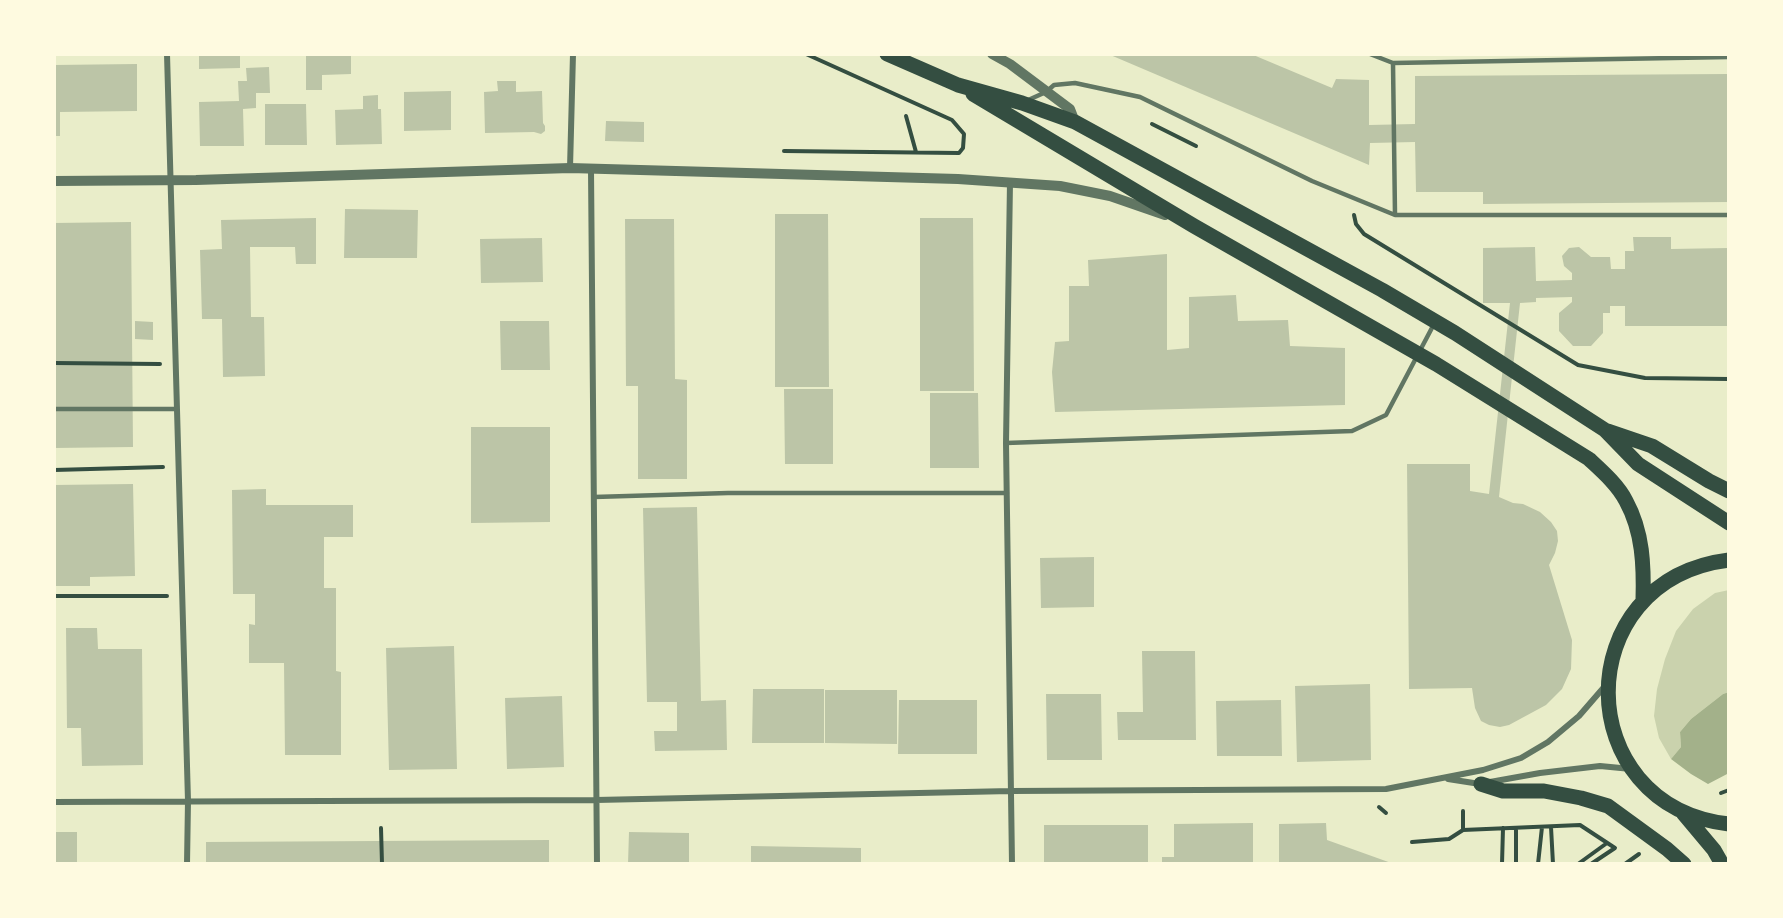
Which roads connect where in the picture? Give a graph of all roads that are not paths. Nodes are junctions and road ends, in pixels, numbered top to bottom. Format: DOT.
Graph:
graph roads {
  1 [pos="167,54"];
  2 [pos="573,54"];
  3 [pos="887,54"];
  4 [pos="992,54"];
  5 [pos="1371,54"];
  6 [pos="1729,57"];
  7 [pos="1394,63"];
  8 [pos="958,85"];
  9 [pos="1046,92"];
  10 [pos="1022,102"];
  11 [pos="1075,122"];
  12 [pos="570,168"];
  13 [pos="591,170"];
  14 [pos="171,180"];
  15 [pos="54,181"];
  16 [pos="1010,182"];
  17 [pos="1395,215"];
  18 [pos="1729,215"];
  19 [pos="1194,226"];
  20 [pos="1435,322"];
  21 [pos="1417,354"];
  22 [pos="54,409"];
  23 [pos="177,409"];
  24 [pos="1605,430"];
  25 [pos="1006,444"];
  26 [pos="1729,491"];
  27 [pos="1007,493"];
  28 [pos="594,497"];
  29 [pos="1729,523"];
  30 [pos="1729,560"];
  31 [pos="1642,601"];
  32 [pos="1608,684"];
  33 [pos="1631,770"];
  34 [pos="1444,778"];
  35 [pos="1481,784"];
  36 [pos="1011,791"];
  37 [pos="596,800"];
  38 [pos="188,801"];
  39 [pos="54,802"];
  40 [pos="1681,811"];
  41 [pos="1729,824"];
  42 [pos="187,864"];
  43 [pos="597,864"];
  44 [pos="1012,864"];
  45 [pos="1684,864"];
  46 [pos="1722,864"];
  1 -- 14 [label="street"];
  2 -- 12 [label="street"];
  3 -- 8 [label="main road"];
  4 -- 9 [label="street"];
  5 -- 7 [label="lane"];
  6 -- 7 [label="lane"];
  7 -- 17 [label="lane"];
  8 -- 10 [label="main road"];
  8 -- 19 [label="main road"];
  9 -- 10 [label="lane"];
  9 -- 11 [label="street"];
  9 -- 17 [label="lane"];
  10 -- 11 [label="main road"];
  11 -- 20 [label="main road"];
  12 -- 13 [label="street"];
  12 -- 14 [label="street"];
  13 -- 16 [label="street"];
  13 -- 28 [label="street"];
  14 -- 15 [label="street"];
  14 -- 23 [label="street"];
  16 -- 19 [label="street"];
  16 -- 25 [label="street"];
  17 -- 18 [label="lane"];
  19 -- 21 [label="main road"];
  20 -- 21 [label="lane"];
  20 -- 24 [label="main road"];
  21 -- 25 [label="lane"];
  21 -- 31 [label="main road"];
  22 -- 23 [label="lane"];
  23 -- 38 [label="street"];
  24 -- 26 [label="main road"];
  24 -- 29 [label="main road"];
  25 -- 27 [label="street"];
  27 -- 28 [label="lane"];
  27 -- 36 [label="street"];
  28 -- 37 [label="street"];
  30 -- 31 [label="main road"];
  31 -- 32 [label="main road"];
  32 -- 33 [label="main road"];
  32 -- 34 [label="street"];
  33 -- 35 [label="street"];
  33 -- 40 [label="main road"];
  34 -- 35 [label="street"];
  34 -- 36 [label="street"];
  35 -- 45 [label="main road"];
  36 -- 37 [label="street"];
  36 -- 44 [label="street"];
  37 -- 38 [label="street"];
  37 -- 43 [label="street"];
  38 -- 39 [label="street"];
  38 -- 42 [label="street"];
  40 -- 41 [label="main road"];
  40 -- 46 [label="main road"];
}
